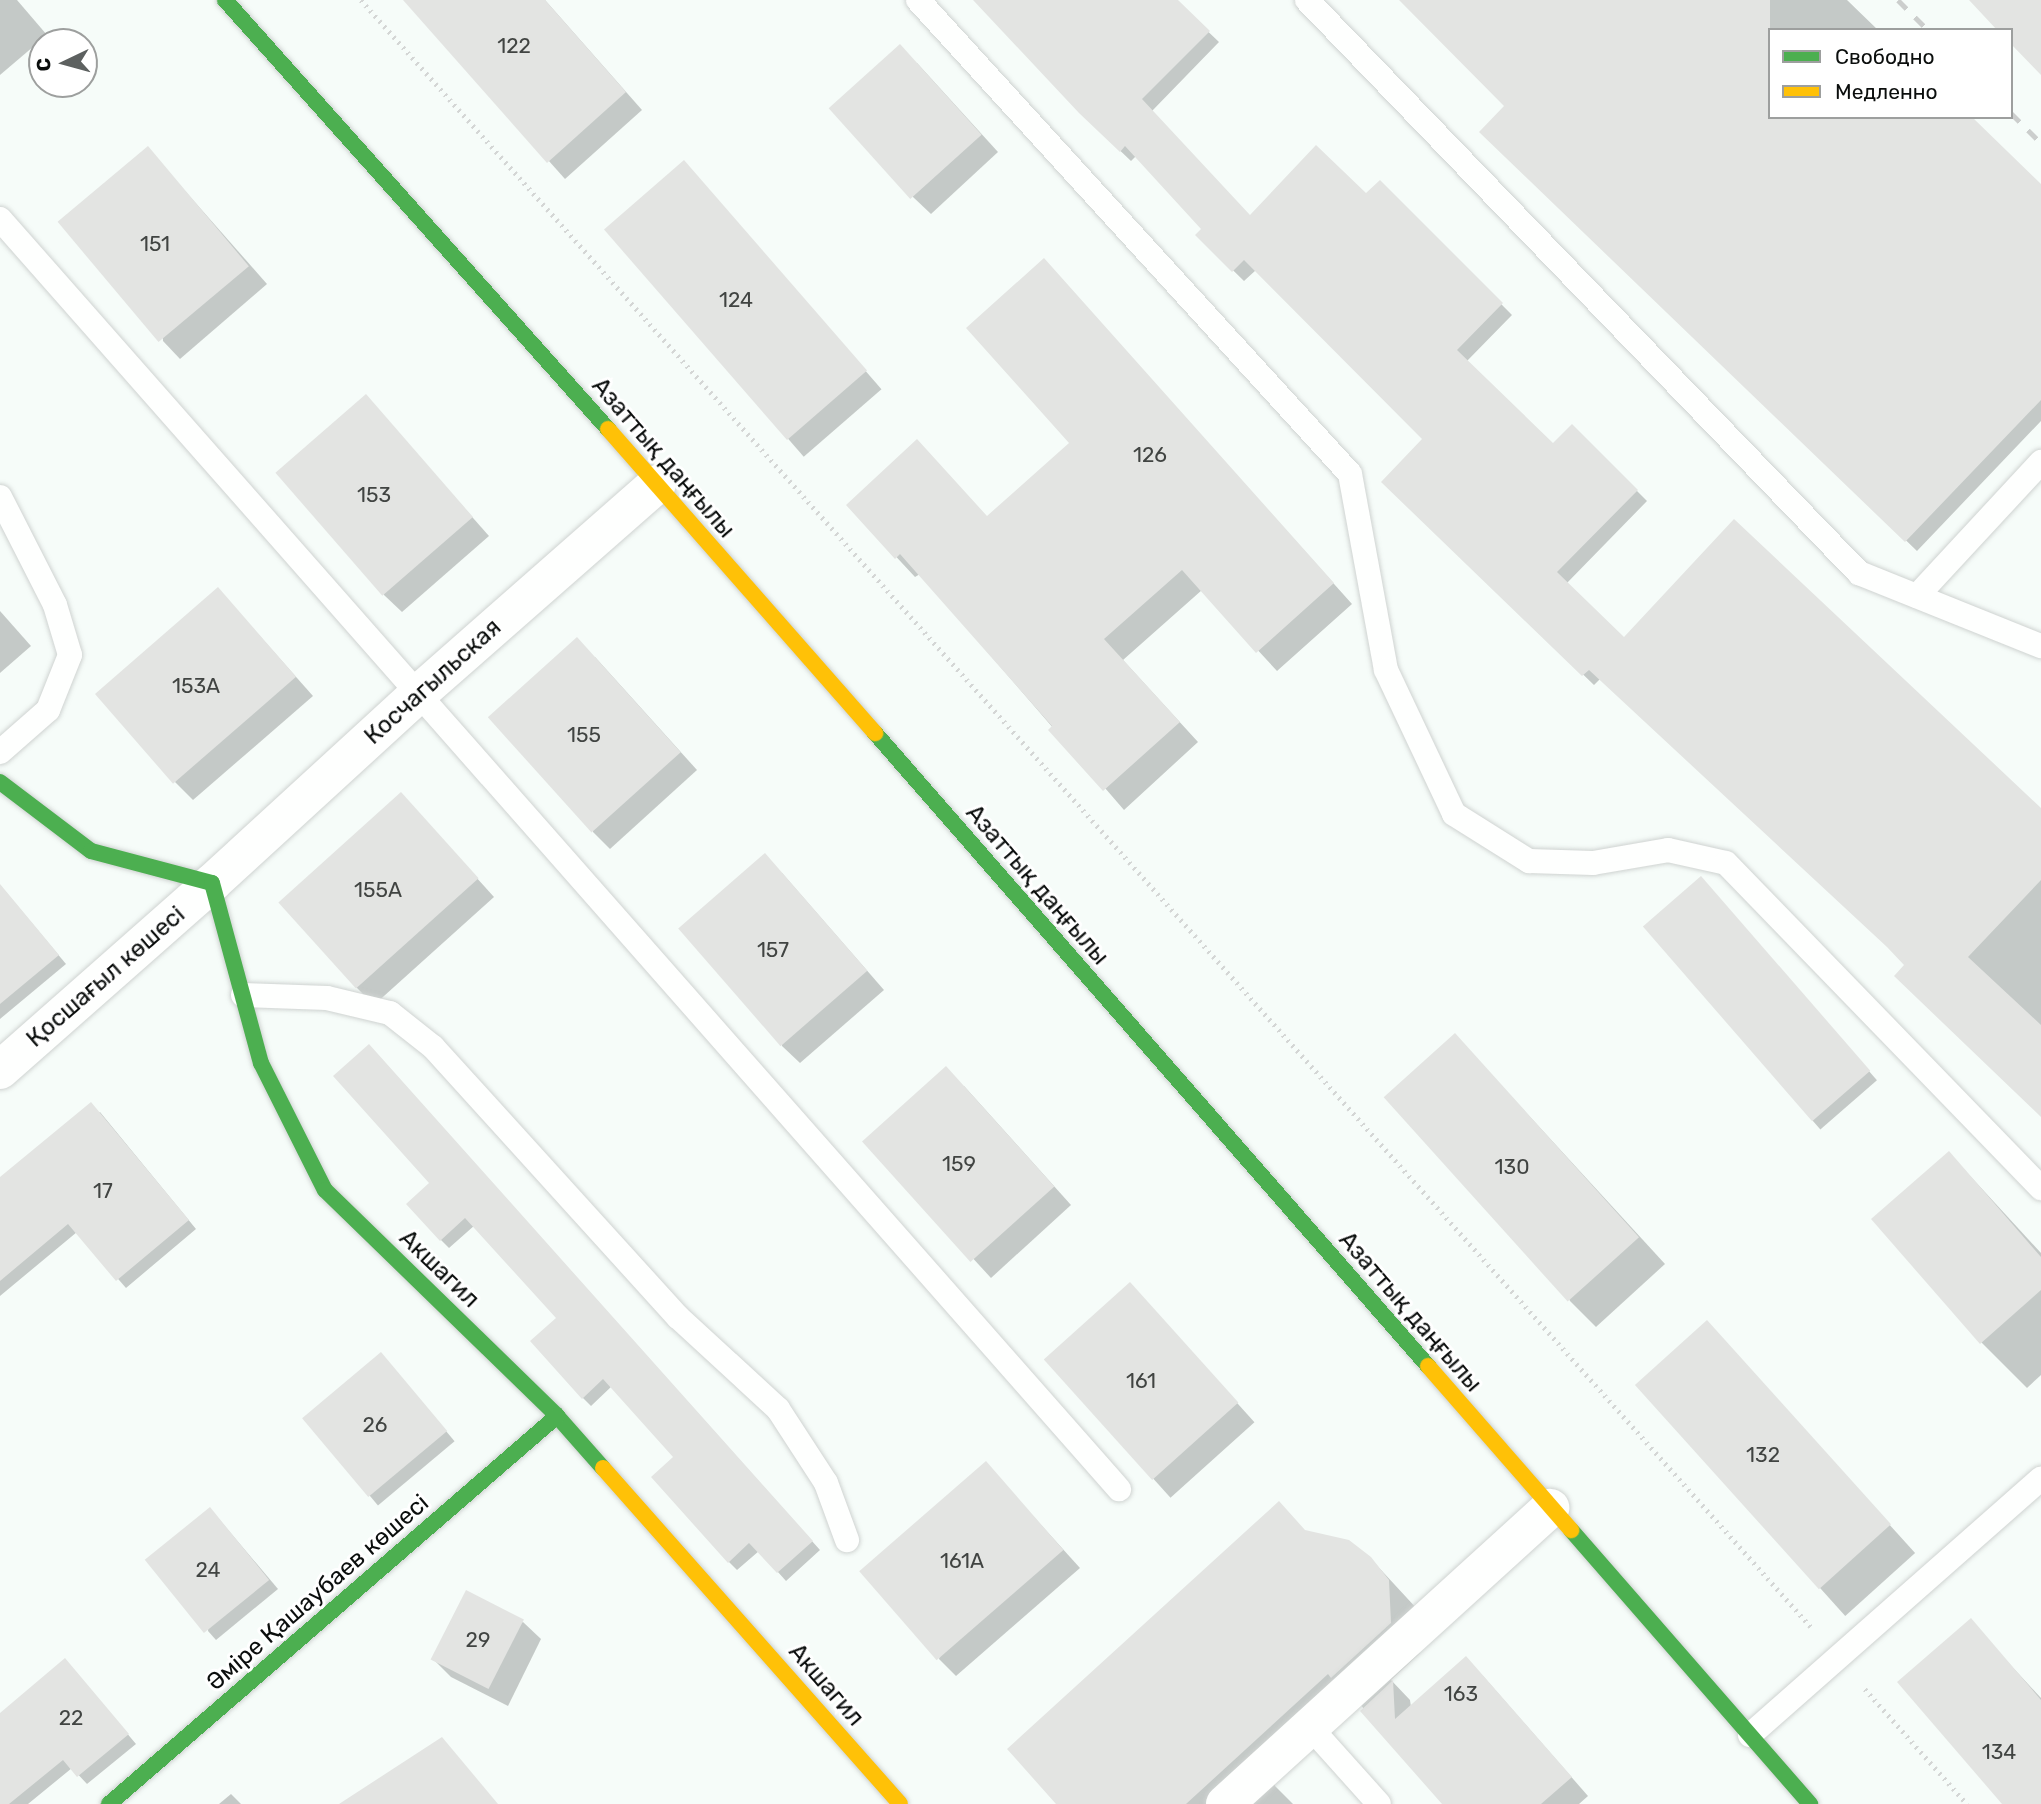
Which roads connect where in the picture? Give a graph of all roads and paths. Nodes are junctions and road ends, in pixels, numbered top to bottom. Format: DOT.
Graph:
graph roads {
  1 [pos="361,0"];
  2 [pos="918,0"];
  3 [pos="1307,0"];
  4 [pos="233,3"];
  5 [pos="0,219"];
  6 [pos="2041,462"];
  7 [pos="657,484"];
  8 [pos="0,497"];
  9 [pos="1917,596"];
  10 [pos="2041,646"];
  11 [pos="418,694"];
  12 [pos="0,752"];
  13 [pos="0,782"];
  14 [pos="212,883"];
  15 [pos="243,995"];
  16 [pos="0,1070"];
  17 [pos="2041,1188"];
  18 [pos="557,1416"];
  19 [pos="1119,1489"];
  20 [pos="2036,1491"];
  21 [pos="1550,1508"];
  22 [pos="847,1540"];
  23 [pos="1838,1657"];
  24 [pos="1310,1727"];
  25 [pos="1750,1735"];
  26 [pos="109,1804"];
  27 [pos="900,1804"];
  28 [pos="1225,1804"];
  29 [pos="1379,1804"];
  30 [pos="1810,1804"];
  31 [pos="1967,1804"];
  1 -- 23 [label="path"];
  2 -- 17 [label="lane"];
  3 -- 9 [label="lane"];
  4 -- 7 [label="main road, Азаттық даңғылы"];
  5 -- 11 [label="lane"];
  6 -- 9 [label="lane"];
  7 -- 11 [label="street, Косчагыльская"];
  7 -- 21 [label="main road, Азаттық даңғылы"];
  8 -- 12 [label="lane"];
  9 -- 10 [label="lane"];
  11 -- 14 [label="street, Косчагыльская"];
  11 -- 19 [label="lane"];
  13 -- 14 [label="main road"];
  14 -- 15 [label="main road, Акшагил"];
  14 -- 16 [label="street, Қосшағыл көшесі"];
  15 -- 18 [label="main road, Акшагил"];
  15 -- 22 [label="lane"];
  18 -- 26 [label="main road, Әміре Қашаубаев көшесі"];
  18 -- 27 [label="main road, Акшагил"];
  20 -- 23 [label="lane"];
  21 -- 24 [label="street"];
  21 -- 25 [label="main road, Азаттық даңғылы"];
  23 -- 25 [label="lane"];
  23 -- 31 [label="path"];
  24 -- 28 [label="street"];
  24 -- 29 [label="lane"];
  25 -- 30 [label="main road, Азаттық даңғылы"];
}
